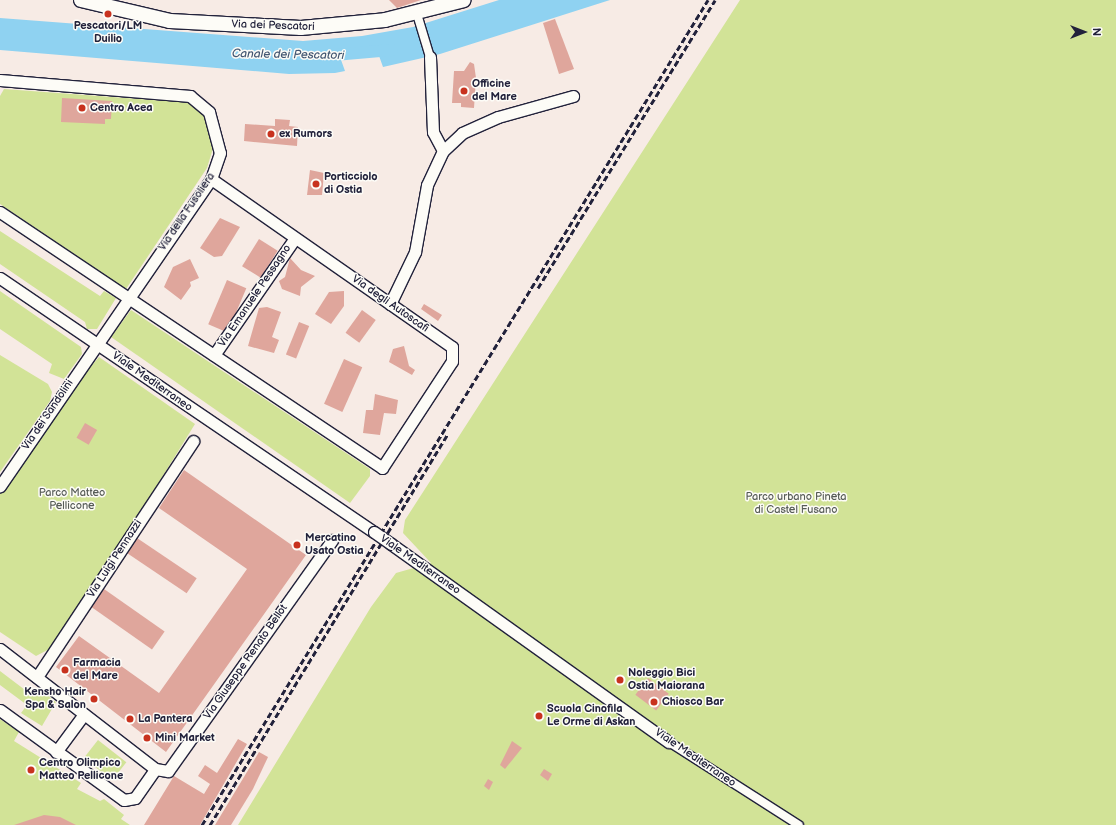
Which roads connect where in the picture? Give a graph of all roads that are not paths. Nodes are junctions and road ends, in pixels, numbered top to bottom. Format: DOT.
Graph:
graph roads {
  1 [pos="81,0"];
  2 [pos="464,0"];
  3 [pos="417,14"];
  4 [pos="430,57"];
  5 [pos="0,81"];
  6 [pos="573,96"];
  7 [pos="442,150"];
  8 [pos="211,179"];
  9 [pos="0,212"];
  10 [pos="295,238"];
  11 [pos="0,278"];
  12 [pos="129,298"];
  13 [pos="390,304"];
  14 [pos="97,344"];
  15 [pos="214,355"];
  16 [pos="193,441"];
  17 [pos="0,486"];
  18 [pos="332,540"];
  19 [pos="0,649"];
  20 [pos="37,677"];
  21 [pos="0,710"];
  22 [pos="84,714"];
  23 [pos="670,742"];
  24 [pos="56,752"];
  25 [pos="155,769"];
  26 [pos="799,825"];
  1 -- 3 [label="street, Via dei Pescatori"];
  2 -- 3 [label="street, Via dei Pescatori"];
  3 -- 4 [label="street"];
  4 -- 7 [label="street"];
  5 -- 8 [label="street, Via della Fusoliera"];
  6 -- 7 [label="street"];
  7 -- 13 [label="street"];
  8 -- 10 [label="street, Via degli Autoscafi"];
  8 -- 12 [label="street, Via della Fusoliera"];
  9 -- 12 [label="street"];
  10 -- 13 [label="street, Via degli Autoscafi"];
  10 -- 15 [label="street, Via Emanuele Pessagno"];
  11 -- 14 [label="street, Viale Mediterraneo"];
  12 -- 14 [label="street, Via della Fusoliera"];
  12 -- 15 [label="street"];
  13 -- 15 [label="street, Via degli Autoscafi"];
  14 -- 17 [label="street, Via dei Sandolini"];
  14 -- 23 [label="street, Viale Mediterraneo, bridge"];
  16 -- 20 [label="street, Via Luigi Pennazzi"];
  18 -- 25 [label="street, Via Giuseppe Renato Bellot"];
  19 -- 20 [label="street"];
  20 -- 22 [label="street"];
  21 -- 24 [label="street"];
  22 -- 24 [label="street"];
  22 -- 25 [label="street"];
  23 -- 26 [label="street, Viale Mediterraneo"];
  24 -- 25 [label="street"];
}
